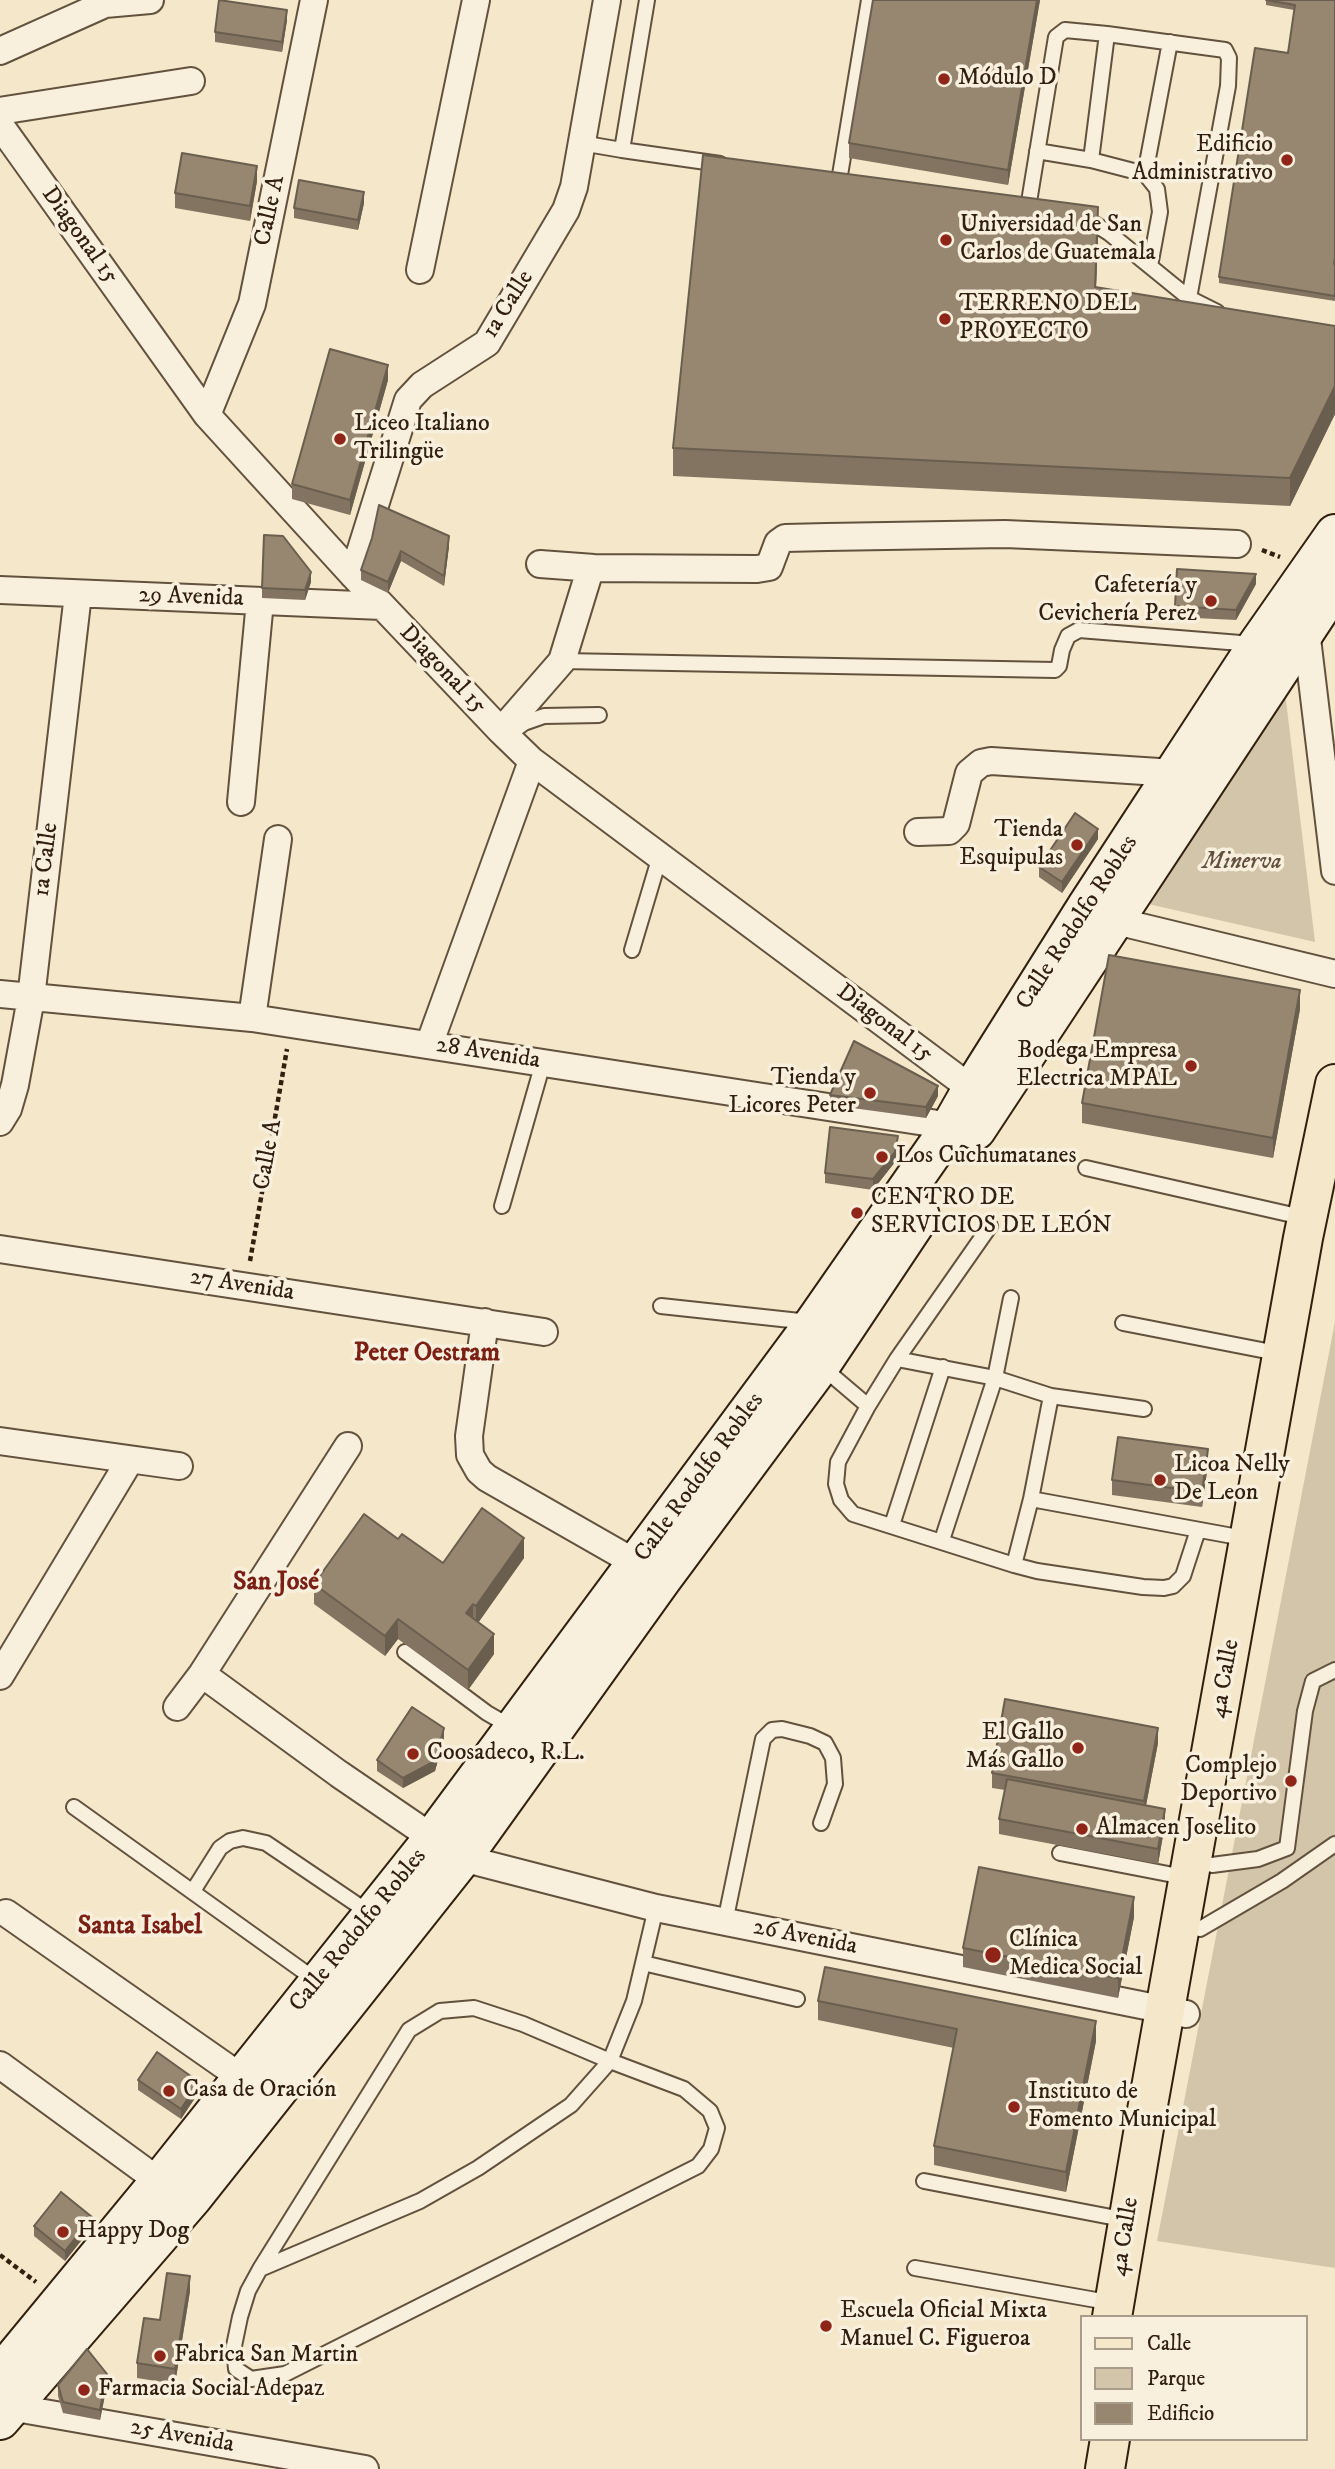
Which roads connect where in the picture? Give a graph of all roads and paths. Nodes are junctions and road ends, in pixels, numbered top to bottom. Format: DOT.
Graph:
graph roads {
  1 [pos="150,0"];
  2 [pos="314,0"];
  3 [pos="476,0"];
  4 [pos="607,0"];
  5 [pos="647,0"];
  6 [pos="869,0"];
  7 [pos="1107,34"];
  8 [pos="1170,42"];
  9 [pos="0,51"];
  10 [pos="191,81"];
  11 [pos="0,111"];
  12 [pos="0,125"];
  13 [pos="581,143"];
  14 [pos="622,150"];
  15 [pos="1037,151"];
  16 [pos="1091,160"];
  17 [pos="730,166"];
  18 [pos="1145,174"];
  19 [pos="839,181"];
  20 [pos="1028,208"];
  21 [pos="1068,215"];
  22 [pos="1150,266"];
  23 [pos="420,270"];
  24 [pos="1189,298"];
  25 [pos="1230,318"];
  26 [pos="207,415"];
  27 [pos="1335,534"];
  28 [pos="1237,544"];
  29 [pos="540,564"];
  30 [pos="594,568"];
  31 [pos="353,575"];
  32 [pos="1323,579"];
  33 [pos="0,590"];
  34 [pos="78,594"];
  35 [pos="260,601"];
  36 [pos="382,606"];
  37 [pos="1306,631"];
  38 [pos="1258,644"];
  39 [pos="562,661"];
  40 [pos="599,715"];
  41 [pos="503,734"];
  42 [pos="532,761"];
  43 [pos="1174,774"];
  44 [pos="241,802"];
  45 [pos="918,832"];
  46 [pos="278,839"];
  47 [pos="660,856"];
  48 [pos="1335,872"];
  49 [pos="1102,913"];
  50 [pos="632,950"];
  51 [pos="1335,974"];
  52 [pos="0,993"];
  53 [pos="31,998"];
  54 [pos="252,1018"];
  55 [pos="291,1024"];
  56 [pos="429,1045"];
  57 [pos="543,1063"];
  58 [pos="1335,1084"];
  59 [pos="972,1114"];
  60 [pos="0,1122"];
  61 [pos="1335,1158"];
  62 [pos="1086,1168"];
  63 [pos="502,1206"];
  64 [pos="1307,1218"];
  65 [pos="990,1226"];
  66 [pos="0,1249"];
  67 [pos="246,1287"];
  68 [pos="1011,1298"];
  69 [pos="661,1306"];
  70 [pos="485,1322"];
  71 [pos="1124,1323"];
  72 [pos="544,1332"];
  73 [pos="824,1343"];
  74 [pos="1283,1354"];
  75 [pos="897,1359"];
  76 [pos="943,1367"];
  77 [pos="995,1378"];
  78 [pos="1051,1396"];
  79 [pos="868,1406"];
  80 [pos="1144,1409"];
  81 [pos="0,1441"];
  82 [pos="348,1446"];
  83 [pos="130,1460"];
  84 [pos="179,1466"];
  85 [pos="1031,1500"];
  86 [pos="892,1525"];
  87 [pos="1198,1530"];
  88 [pos="1251,1539"];
  89 [pos="942,1540"];
  90 [pos="1014,1565"];
  91 [pos="650,1571"];
  92 [pos="405,1652"];
  93 [pos="1335,1670"];
  94 [pos="202,1674"];
  95 [pos="0,1676"];
  96 [pos="177,1707"];
  97 [pos="514,1729"];
  98 [pos="74,1807"];
  99 [pos="821,1823"];
  100 [pos="1335,1844"];
  101 [pos="447,1848"];
  102 [pos="1287,1848"];
  103 [pos="1060,1853"];
  104 [pos="1201,1871"];
  105 [pos="1294,1873"];
  106 [pos="193,1891"];
  107 [pos="656,1908"];
  108 [pos="6,1913"];
  109 [pos="372,1914"];
  110 [pos="725,1922"];
  111 [pos="1200,1929"];
  112 [pos="643,1963"];
  113 [pos="318,1981"];
  114 [pos="797,1998"];
  115 [pos="1176,2012"];
  116 [pos="610,2061"];
  117 [pos="0,2065"];
  118 [pos="256,2088"];
  119 [pos="924,2181"];
  120 [pos="174,2192"];
  121 [pos="1129,2220"];
  122 [pos="0,2255"];
  123 [pos="915,2268"];
  124 [pos="260,2269"];
  125 [pos="60,2300"];
  126 [pos="1120,2312"];
  127 [pos="3,2401"];
  128 [pos="1092,2441"];
  129 [pos="1110,2441"];
  130 [pos="303,2464"];
  131 [pos="365,2469"];
  132 [pos="1087,2469"];
  133 [pos="1105,2469"];
  1 -- 9 [label="street"];
  2 -- 26 [label="street, Calle A"];
  3 -- 23 [label="street"];
  4 -- 13 [label="street, 1a Calle"];
  5 -- 14 [label="lane"];
  6 -- 19 [label="lane"];
  7 -- 8 [label="lane"];
  7 -- 15 [label="lane"];
  7 -- 16 [label="lane"];
  8 -- 18 [label="lane"];
  8 -- 24 [label="lane"];
  10 -- 11 [label="street"];
  12 -- 26 [label="street, Diagonal 15"];
  13 -- 14 [label="lane"];
  13 -- 31 [label="street, 1a Calle"];
  14 -- 17 [label="lane"];
  15 -- 16 [label="lane"];
  15 -- 20 [label="lane"];
  16 -- 18 [label="lane"];
  18 -- 22 [label="lane"];
  21 -- 22 [label="lane"];
  22 -- 24 [label="lane"];
  24 -- 25 [label="lane"];
  26 -- 31 [label="street, Diagonal 15"];
  27 -- 32 [label="main road, Calle Rodolfo Robles"];
  28 -- 30 [label="street"];
  28 -- 32 [label="path"];
  29 -- 30 [label="street"];
  30 -- 39 [label="street"];
  31 -- 36 [label="street, Diagonal 15"];
  32 -- 37 [label="main road, Calle Rodolfo Robles"];
  32 -- 38 [label="main road, Calle Rodolfo Robles"];
  33 -- 34 [label="street, 29 Avenida"];
  34 -- 35 [label="street, 29 Avenida"];
  34 -- 53 [label="street, 1a Calle"];
  35 -- 36 [label="street, 29 Avenida"];
  35 -- 44 [label="street"];
  36 -- 41 [label="street, Diagonal 15"];
  37 -- 48 [label="street"];
  37 -- 49 [label="main road, Calle Rodolfo Robles"];
  38 -- 39 [label="lane"];
  38 -- 43 [label="main road, Calle Rodolfo Robles"];
  39 -- 41 [label="street"];
  40 -- 41 [label="lane"];
  41 -- 42 [label="street, Diagonal 15"];
  42 -- 47 [label="street, Diagonal 15"];
  42 -- 56 [label="street"];
  43 -- 45 [label="street"];
  43 -- 49 [label="main road, Calle Rodolfo Robles"];
  46 -- 54 [label="street"];
  47 -- 50 [label="lane"];
  47 -- 59 [label="street, Diagonal 15"];
  49 -- 51 [label="street"];
  49 -- 59 [label="main road, Calle Rodolfo Robles"];
  52 -- 53 [label="street, 28 Avenida"];
  53 -- 54 [label="street, 28 Avenida"];
  53 -- 60 [label="street, 1a Calle"];
  54 -- 55 [label="street, 28 Avenida"];
  55 -- 56 [label="street, 28 Avenida"];
  55 -- 67 [label="path, Calle A"];
  56 -- 57 [label="street, 28 Avenida"];
  57 -- 59 [label="street, 28 Avenida"];
  57 -- 63 [label="lane"];
  58 -- 64 [label="main road, 4a Calle"];
  59 -- 73 [label="main road, Calle Rodolfo Robles"];
  61 -- 104 [label="main road, 4a Calle"];
  62 -- 64 [label="lane"];
  64 -- 74 [label="main road, 4a Calle"];
  65 -- 75 [label="lane"];
  66 -- 67 [label="street, 27 Avenida"];
  67 -- 70 [label="street, 27 Avenida"];
  68 -- 77 [label="lane"];
  69 -- 73 [label="lane"];
  70 -- 72 [label="street, 27 Avenida"];
  70 -- 91 [label="street"];
  71 -- 74 [label="lane"];
  73 -- 79 [label="lane"];
  73 -- 91 [label="main road, Calle Rodolfo Robles"];
  74 -- 88 [label="main road, 4a Calle"];
  75 -- 76 [label="lane"];
  75 -- 79 [label="lane"];
  76 -- 77 [label="lane"];
  76 -- 86 [label="lane"];
  77 -- 78 [label="lane"];
  77 -- 89 [label="lane"];
  78 -- 80 [label="lane"];
  78 -- 85 [label="lane"];
  79 -- 86 [label="lane"];
  81 -- 83 [label="street"];
  82 -- 94 [label="street"];
  83 -- 84 [label="street"];
  83 -- 95 [label="street"];
  85 -- 87 [label="lane"];
  85 -- 90 [label="lane"];
  86 -- 89 [label="lane"];
  87 -- 88 [label="lane"];
  87 -- 90 [label="lane"];
  88 -- 104 [label="main road, 4a Calle"];
  89 -- 90 [label="lane"];
  91 -- 97 [label="main road, Calle Rodolfo Robles"];
  91 -- 101 [label="main road, Calle Rodolfo Robles"];
  92 -- 97 [label="lane"];
  93 -- 102 [label="lane"];
  94 -- 96 [label="street"];
  94 -- 101 [label="street"];
  97 -- 101 [label="main road, Calle Rodolfo Robles"];
  98 -- 106 [label="lane"];
  99 -- 110 [label="lane"];
  100 -- 105 [label="lane"];
  101 -- 107 [label="street, 26 Avenida"];
  101 -- 109 [label="main road, Calle Rodolfo Robles"];
  101 -- 118 [label="main road, Calle Rodolfo Robles"];
  102 -- 104 [label="lane"];
  102 -- 105 [label="lane"];
  103 -- 104 [label="lane"];
  104 -- 111 [label="main road, 4a Calle"];
  104 -- 115 [label="main road, 4a Calle"];
  105 -- 111 [label="lane"];
  106 -- 109 [label="lane"];
  106 -- 113 [label="lane"];
  107 -- 110 [label="street, 26 Avenida"];
  107 -- 112 [label="lane"];
  108 -- 118 [label="street"];
  109 -- 113 [label="main road, Calle Rodolfo Robles"];
  110 -- 115 [label="street, 26 Avenida"];
  111 -- 115 [label="main road, 4a Calle"];
  112 -- 114 [label="lane"];
  112 -- 116 [label="lane"];
  113 -- 118 [label="main road, Calle Rodolfo Robles"];
  115 -- 121 [label="main road, 4a Calle"];
  115 -- 126 [label="main road, 4a Calle"];
  116 -- 124 [label="lane"];
  116 -- 124 [label="lane"];
  116 -- 124 [label="lane"];
  117 -- 120 [label="street"];
  118 -- 120 [label="main road, Calle Rodolfo Robles"];
  119 -- 121 [label="lane"];
  120 -- 125 [label="main road, Calle Rodolfo Robles"];
  120 -- 127 [label="main road, Calle Rodolfo Robles"];
  121 -- 126 [label="main road, 4a Calle"];
  122 -- 125 [label="path"];
  123 -- 126 [label="lane"];
  125 -- 127 [label="main road, Calle Rodolfo Robles"];
  127 -- 130 [label="street, 25 Avenida"];
  128 -- 132 [label="main road"];
  129 -- 133 [label="main road"];
  130 -- 131 [label="street, 25 Avenida"];
}
